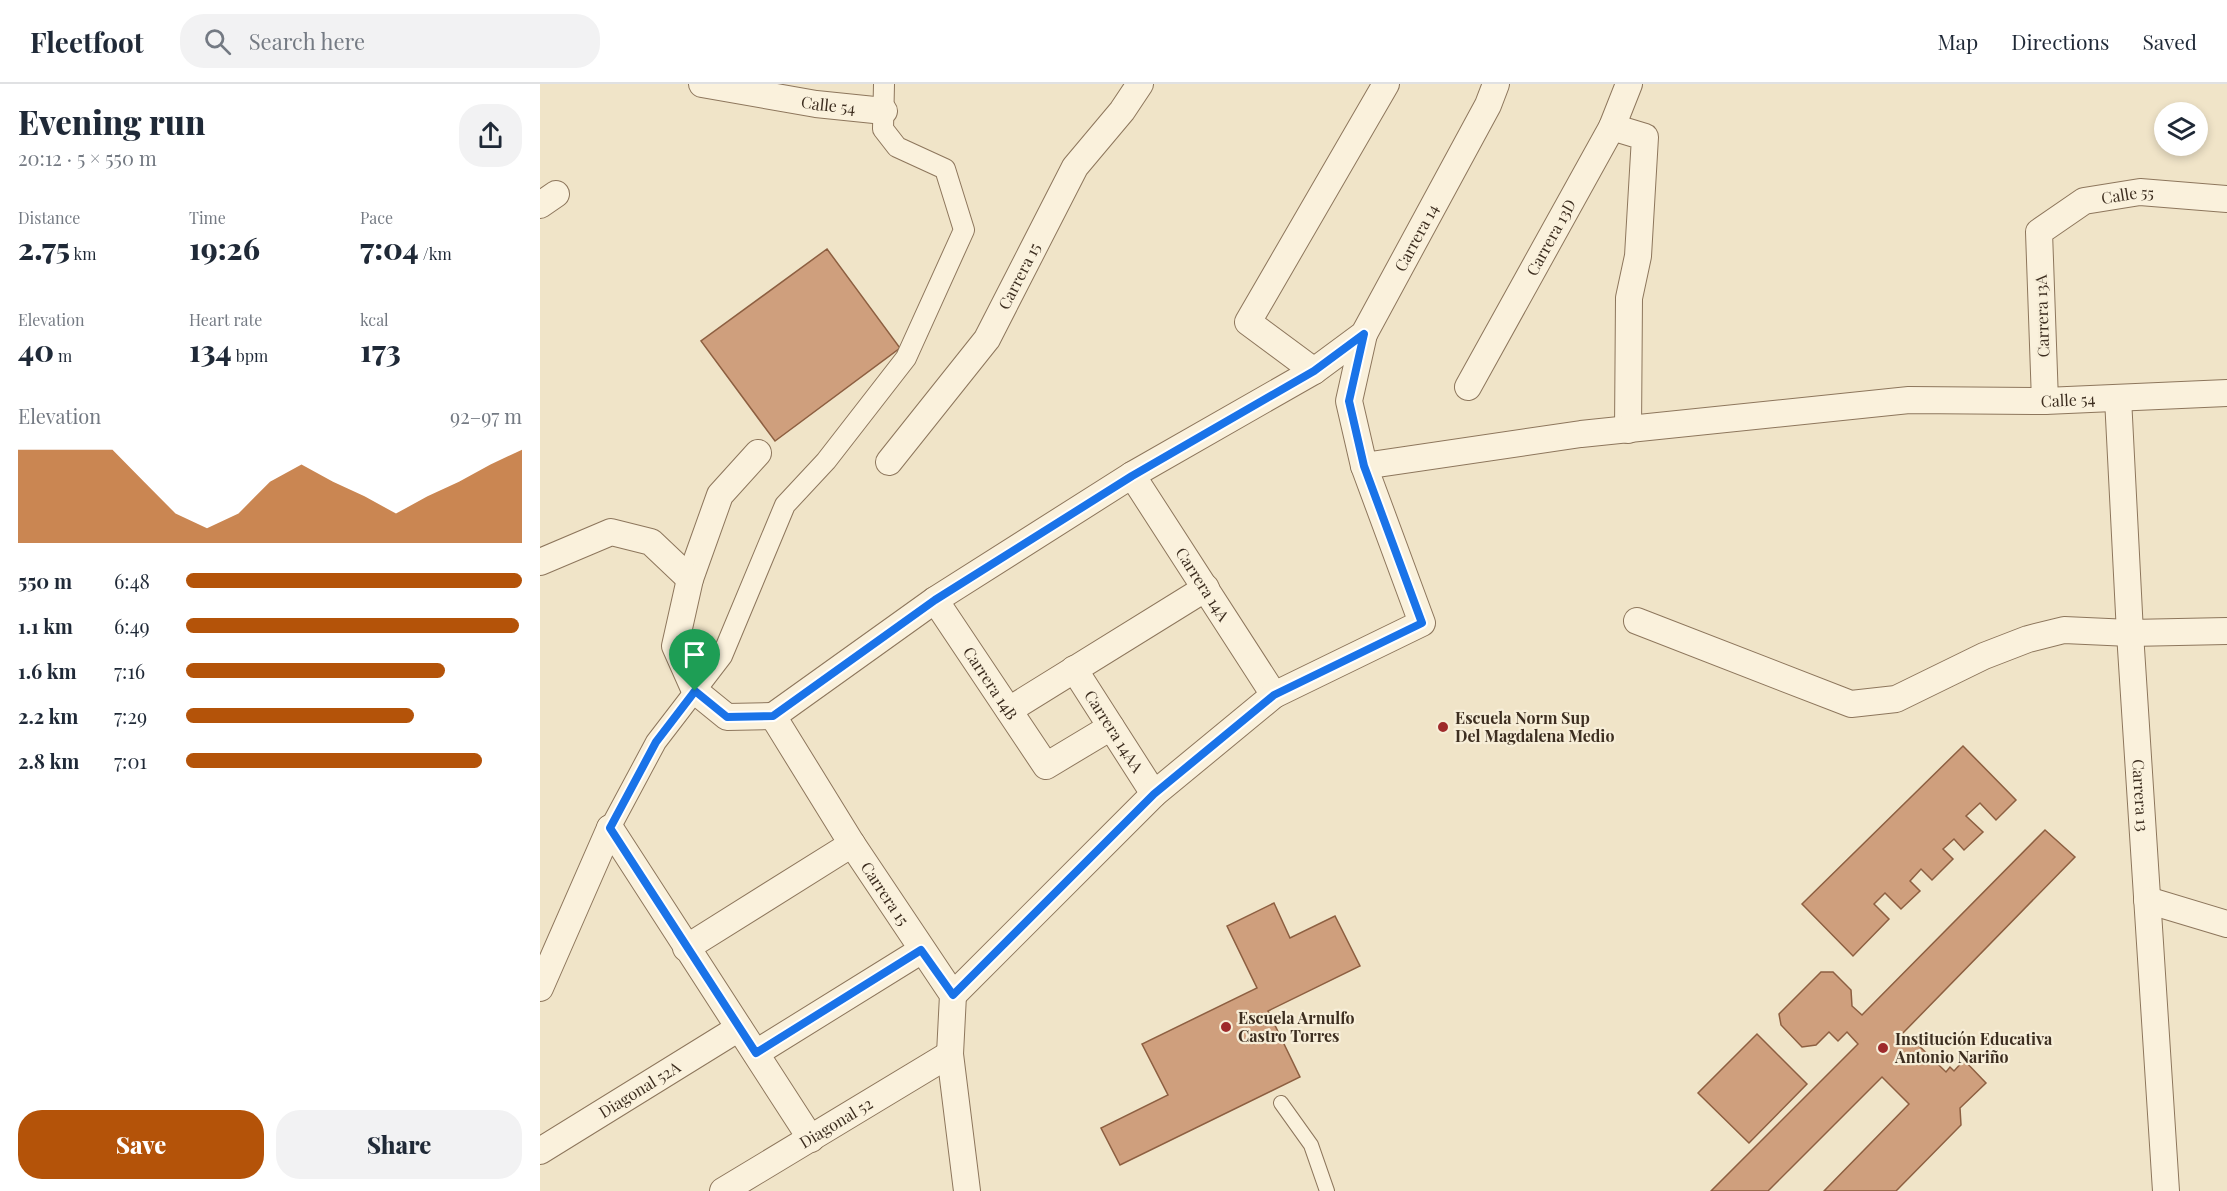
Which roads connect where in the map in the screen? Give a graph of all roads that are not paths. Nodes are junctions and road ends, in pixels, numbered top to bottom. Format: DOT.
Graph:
graph roads {
  1 [pos="884,84"];
  2 [pos="1140,84"];
  3 [pos="1386,84"];
  4 [pos="1496,84"];
  5 [pos="1629,84"];
  6 [pos="708,85"];
  7 [pos="884,111"];
  8 [pos="1612,127"];
  9 [pos="2227,199"];
  10 [pos="2039,232"];
  11 [pos="1364,334"];
  12 [pos="1314,371"];
  13 [pos="1468,387"];
  14 [pos="2227,393"];
  15 [pos="2118,398"];
  16 [pos="2045,401"];
  17 [pos="1628,430"];
  18 [pos="758,453"];
  19 [pos="889,462"];
  20 [pos="1364,466"];
  21 [pos="1132,476"];
  22 [pos="540,562"];
  23 [pos="690,579"];
  24 [pos="1206,588"];
  25 [pos="935,600"];
  26 [pos="1637,621"];
  27 [pos="2227,632"];
  28 [pos="2130,633"];
  29 [pos="1074,669"];
  30 [pos="695,691"];
  31 [pos="1274,695"];
  32 [pos="1009,710"];
  33 [pos="773,716"];
  34 [pos="1111,727"];
  35 [pos="1154,794"];
  36 [pos="610,828"];
  37 [pos="852,844"];
  38 [pos="2147,900"];
  39 [pos="2227,924"];
  40 [pos="686,948"];
  41 [pos="921,950"];
  42 [pos="540,988"];
  43 [pos="953,995"];
  44 [pos="739,1028"];
  45 [pos="756,1053"];
  46 [pos="950,1054"];
  47 [pos="1281,1103"];
  48 [pos="812,1139"];
  49 [pos="540,1151"];
  50 [pos="723,1191"];
  51 [pos="967,1191"];
  52 [pos="1328,1191"];
  53 [pos="2166,1191"];
  1 -- 7 [label="street"];
  2 -- 19 [label="street, Carrera 15"];
  3 -- 12 [label="street"];
  4 -- 11 [label="street, Carrera 14"];
  5 -- 8 [label="street, Carrera 13D"];
  6 -- 7 [label="street, Calle 54"];
  7 -- 30 [label="street"];
  8 -- 13 [label="street, Carrera 13D"];
  8 -- 17 [label="street"];
  9 -- 10 [label="street, Calle 55"];
  10 -- 16 [label="street, Carrera 13A"];
  11 -- 12 [label="street, Carrera 14"];
  11 -- 20 [label="street"];
  12 -- 21 [label="street, Carrera 14"];
  14 -- 15 [label="street, Calle 54"];
  15 -- 16 [label="street, Calle 54"];
  15 -- 28 [label="street, Carrera 13"];
  16 -- 17 [label="street, Calle 54"];
  17 -- 20 [label="street, Calle 54"];
  18 -- 23 [label="street"];
  20 -- 31 [label="street"];
  21 -- 24 [label="street, Carrera 14A"];
  21 -- 25 [label="street, Carrera 14"];
  22 -- 23 [label="street"];
  23 -- 30 [label="street"];
  24 -- 29 [label="street"];
  24 -- 31 [label="street, Carrera 14A"];
  25 -- 32 [label="street, Carrera 14B"];
  25 -- 33 [label="street, Carrera 14"];
  26 -- 28 [label="street"];
  27 -- 28 [label="street"];
  28 -- 38 [label="street, Carrera 13"];
  29 -- 32 [label="street"];
  29 -- 34 [label="street, Carrera 14AA"];
  30 -- 33 [label="street"];
  30 -- 36 [label="street"];
  31 -- 35 [label="street"];
  32 -- 34 [label="street, Carrera 14B"];
  33 -- 37 [label="street, Carrera 15"];
  34 -- 35 [label="street, Carrera 14AA"];
  35 -- 43 [label="street"];
  36 -- 40 [label="street"];
  36 -- 42 [label="street"];
  37 -- 40 [label="street"];
  37 -- 41 [label="street, Carrera 15"];
  38 -- 39 [label="street"];
  38 -- 53 [label="street, Carrera 13"];
  40 -- 44 [label="street"];
  41 -- 43 [label="street, Carrera 15"];
  41 -- 45 [label="street"];
  43 -- 46 [label="street"];
  44 -- 45 [label="street"];
  44 -- 49 [label="street, Diagonal 52A"];
  45 -- 48 [label="street"];
  46 -- 48 [label="street, Diagonal 52"];
  46 -- 51 [label="street"];
  47 -- 52 [label="lane"];
  48 -- 50 [label="street, Diagonal 52"];
}
